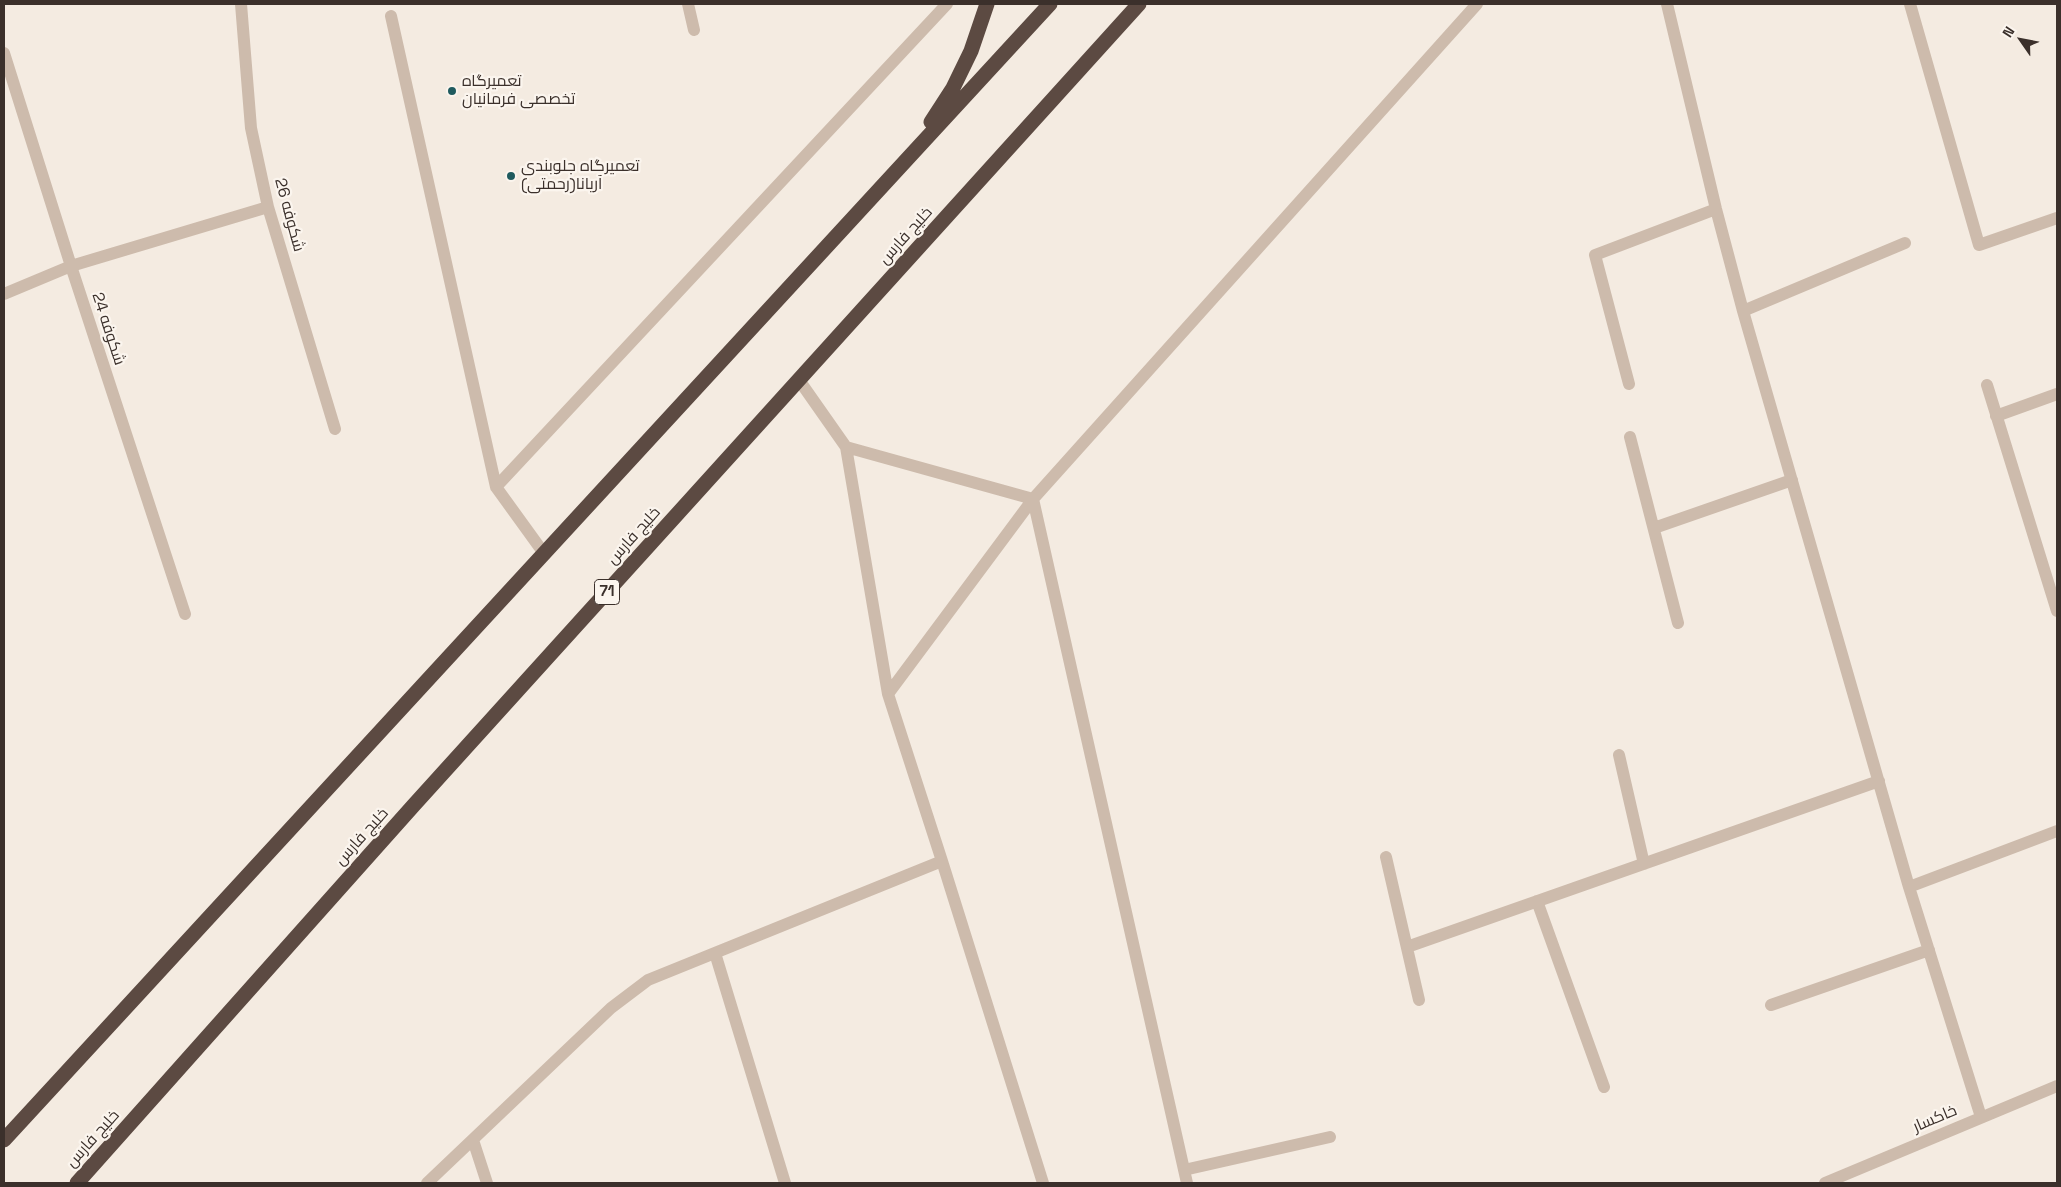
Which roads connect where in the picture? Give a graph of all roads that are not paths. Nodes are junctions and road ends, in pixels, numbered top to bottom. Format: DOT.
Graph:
graph roads {
  1 [pos="241,4"];
  2 [pos="688,4"];
  3 [pos="947,4"];
  4 [pos="987,4"];
  5 [pos="1050,4"];
  6 [pos="1139,4"];
  7 [pos="1146,4"];
  8 [pos="1477,4"];
  9 [pos="1667,4"];
  10 [pos="1910,4"];
  11 [pos="391,16"];
  12 [pos="694,30"];
  13 [pos="1111,35"];
  14 [pos="4,53"];
  15 [pos="908,157"];
  16 [pos="268,207"];
  17 [pos="1716,209"];
  18 [pos="2057,218"];
  19 [pos="1905,243"];
  20 [pos="70,266"];
  21 [pos="4,294"];
  22 [pos="1743,311"];
  23 [pos="799,380"];
  24 [pos="1629,384"];
  25 [pos="1986,385"];
  26 [pos="2057,394"];
  27 [pos="1996,416"];
  28 [pos="335,429"];
  29 [pos="1630,437"];
  30 [pos="846,447"];
  31 [pos="1792,480"];
  32 [pos="496,487"];
  33 [pos="1033,498"];
  34 [pos="1654,528"];
  35 [pos="544,552"];
  36 [pos="2057,611"];
  37 [pos="185,614"];
  38 [pos="1678,623"];
  39 [pos="888,694"];
  40 [pos="1619,755"];
  41 [pos="1879,781"];
  42 [pos="2057,831"];
  43 [pos="1386,857"];
  44 [pos="942,861"];
  45 [pos="1644,864"];
  46 [pos="1909,887"];
  47 [pos="1537,901"];
  48 [pos="1407,947"];
  49 [pos="1929,950"];
  50 [pos="715,953"];
  51 [pos="1419,1000"];
  52 [pos="1771,1005"];
  53 [pos="2057,1086"];
  54 [pos="1604,1087"];
  55 [pos="1981,1117"];
  56 [pos="1330,1137"];
  57 [pos="4,1140"];
  58 [pos="473,1140"];
  59 [pos="1184,1170"];
  60 [pos="77,1183"];
  61 [pos="428,1183"];
  62 [pos="487,1183"];
  63 [pos="785,1183"];
  64 [pos="1043,1183"];
  65 [pos="1187,1183"];
  66 [pos="1826,1183"];
  1 -- 16 [label="street, شکوفه 26"];
  2 -- 12 [label="street"];
  3 -- 32 [label="street"];
  4 -- 15 [label="highway"];
  5 -- 15 [label="highway"];
  6 -- 13 [label="highway, خلیج فارس / 71"];
  7 -- 13 [label="highway"];
  8 -- 33 [label="street"];
  9 -- 17 [label="street"];
  10 -- 18 [label="street"];
  11 -- 32 [label="street"];
  13 -- 23 [label="highway, خلیج فارس / 71"];
  14 -- 20 [label="street, شکوفه 24"];
  15 -- 35 [label="highway"];
  16 -- 20 [label="street"];
  16 -- 28 [label="street, شکوفه 26"];
  17 -- 22 [label="street"];
  17 -- 24 [label="street"];
  19 -- 22 [label="street"];
  20 -- 21 [label="street"];
  20 -- 37 [label="street, شکوفه 24"];
  22 -- 31 [label="street"];
  23 -- 30 [label="street"];
  23 -- 60 [label="highway, خلیج فارس / 71"];
  25 -- 27 [label="street"];
  26 -- 27 [label="street"];
  27 -- 36 [label="street"];
  29 -- 34 [label="street"];
  30 -- 33 [label="street"];
  30 -- 39 [label="street"];
  31 -- 34 [label="street"];
  31 -- 41 [label="street"];
  32 -- 35 [label="street"];
  33 -- 39 [label="street"];
  33 -- 59 [label="street"];
  34 -- 38 [label="street"];
  35 -- 57 [label="highway"];
  39 -- 44 [label="street"];
  40 -- 45 [label="street"];
  41 -- 45 [label="street"];
  41 -- 46 [label="street"];
  42 -- 46 [label="street"];
  43 -- 48 [label="street"];
  44 -- 50 [label="street"];
  44 -- 64 [label="street"];
  45 -- 47 [label="street"];
  46 -- 49 [label="street"];
  47 -- 48 [label="street"];
  47 -- 54 [label="street"];
  48 -- 51 [label="street"];
  49 -- 52 [label="street"];
  49 -- 55 [label="street"];
  50 -- 58 [label="street"];
  50 -- 63 [label="street"];
  53 -- 55 [label="street, خاکسار"];
  55 -- 66 [label="street, خاکسار"];
  56 -- 59 [label="street"];
  58 -- 61 [label="street"];
  58 -- 62 [label="street"];
  59 -- 65 [label="street"];
}
